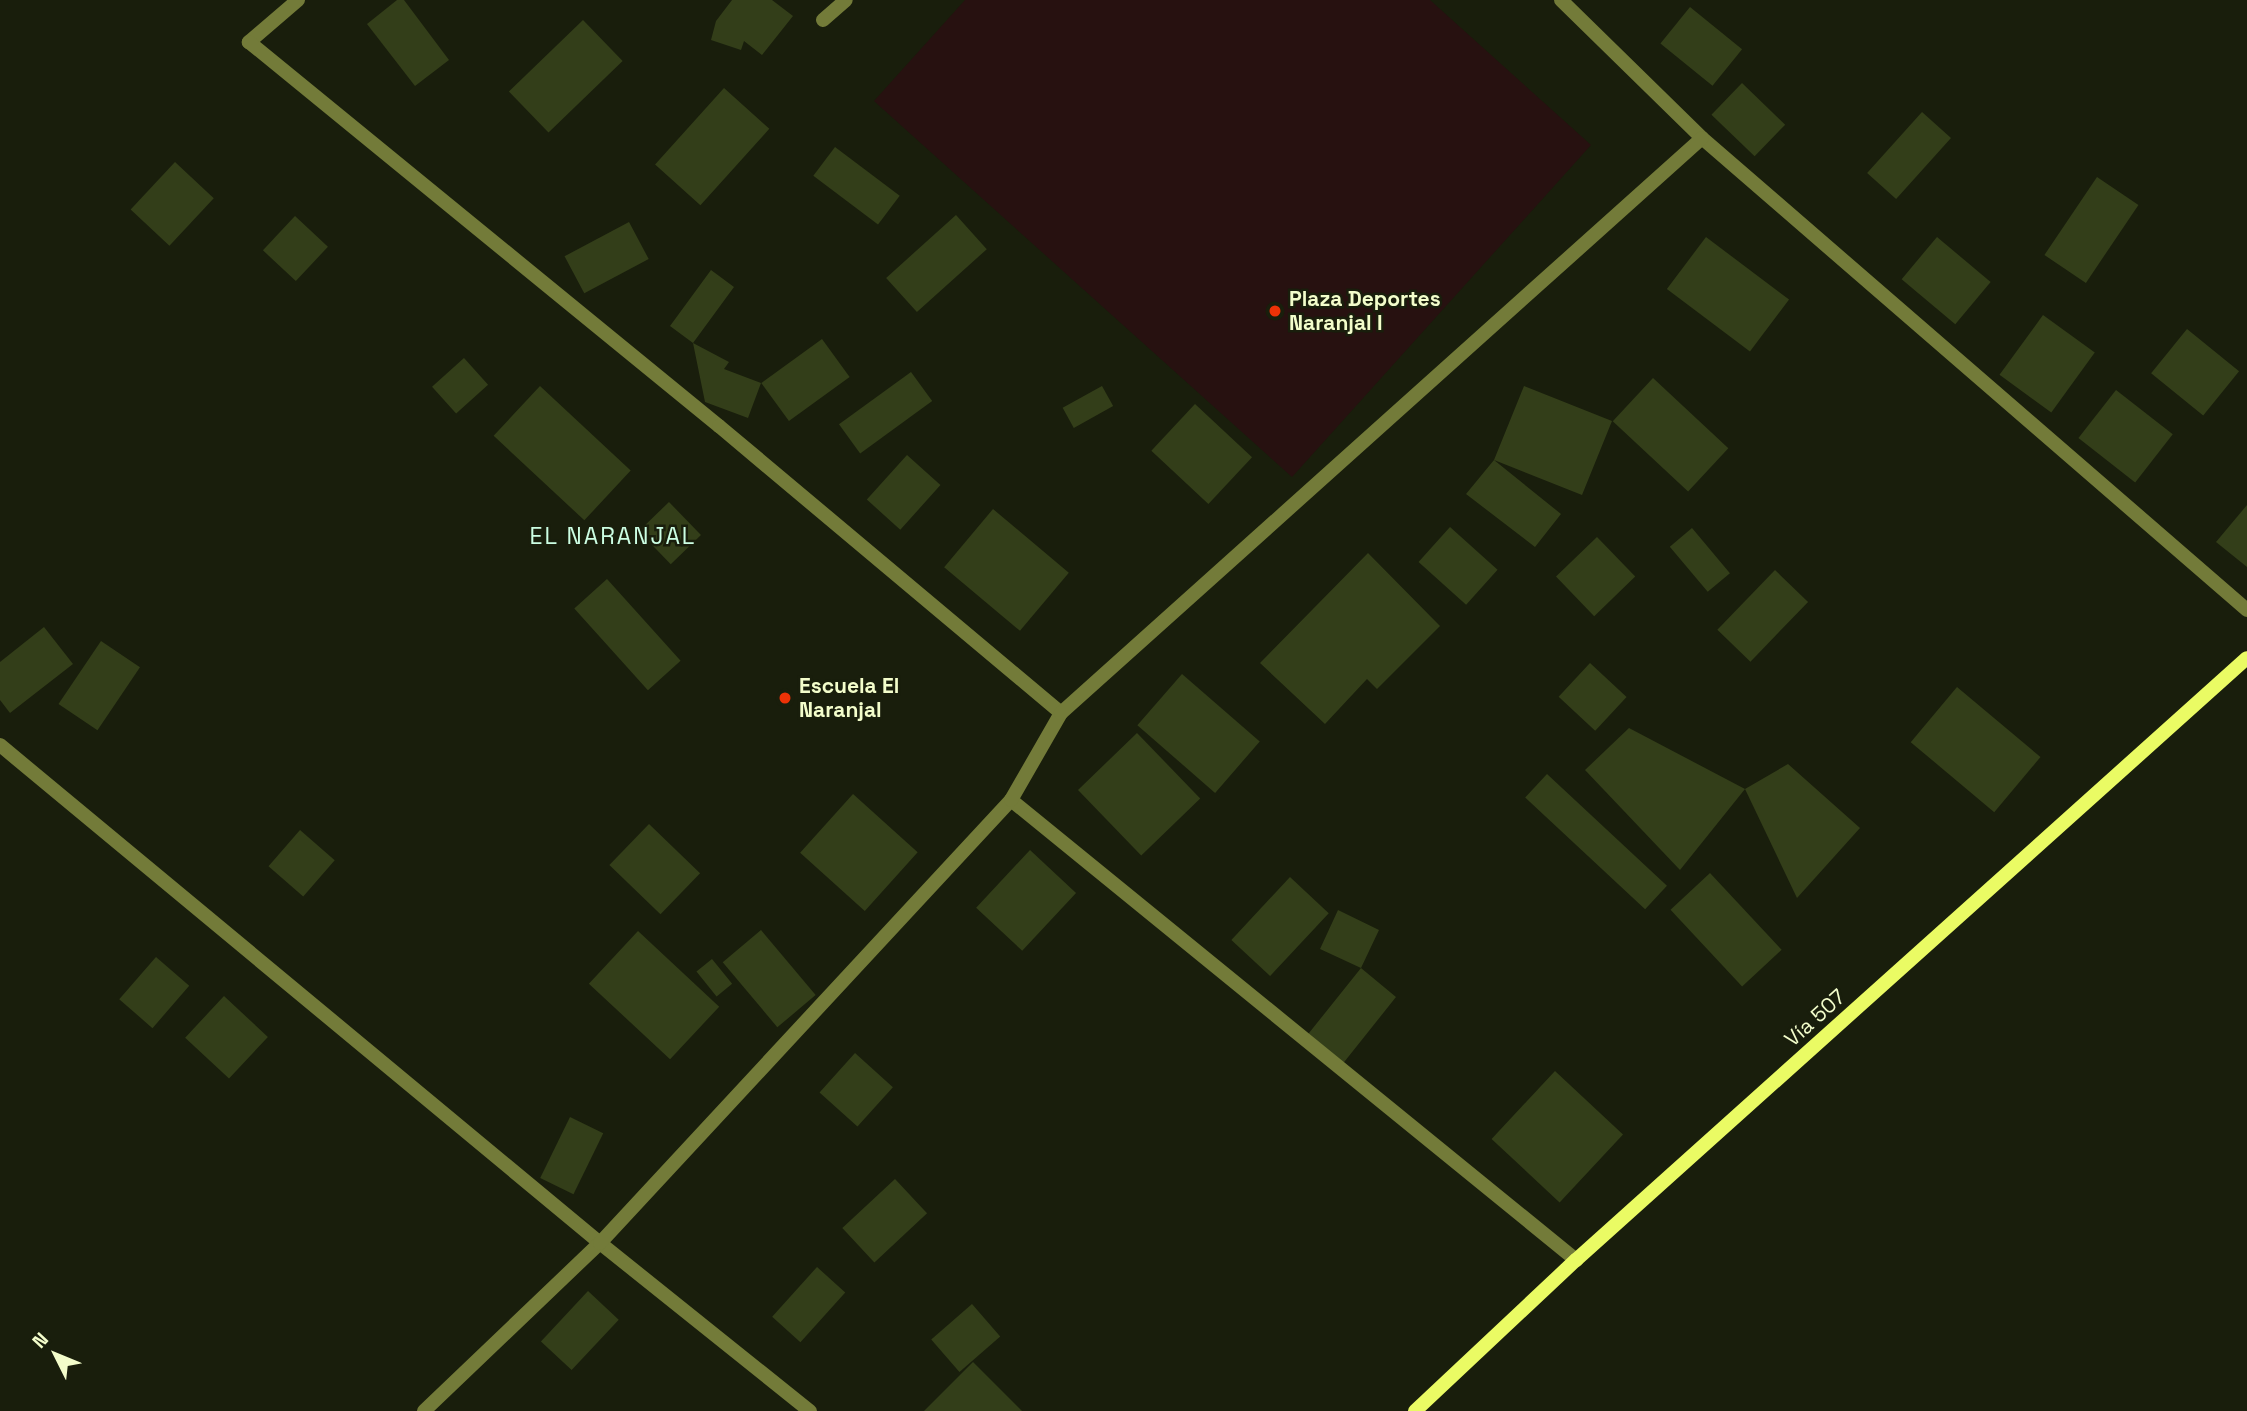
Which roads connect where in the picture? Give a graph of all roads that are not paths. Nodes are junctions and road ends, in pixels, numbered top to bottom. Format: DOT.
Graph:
graph roads {
  1 [pos="298,0"];
  2 [pos="846,0"];
  3 [pos="1562,0"];
  4 [pos="823,20"];
  5 [pos="1702,138"];
  6 [pos="2247,610"];
  7 [pos="2247,659"];
  8 [pos="1061,713"];
  9 [pos="0,745"];
  10 [pos="1011,800"];
  11 [pos="600,1243"];
  12 [pos="1576,1260"];
  13 [pos="424,1411"];
  14 [pos="810,1411"];
  15 [pos="1415,1411"];
  1 -- 8 [label="street"];
  2 -- 4 [label="street"];
  3 -- 5 [label="street"];
  5 -- 6 [label="street"];
  5 -- 8 [label="street"];
  7 -- 12 [label="street, Vía 507"];
  8 -- 10 [label="street"];
  9 -- 11 [label="street"];
  10 -- 11 [label="street"];
  10 -- 12 [label="street"];
  11 -- 13 [label="street"];
  11 -- 14 [label="street"];
  12 -- 15 [label="street, Vía 507"];
}
